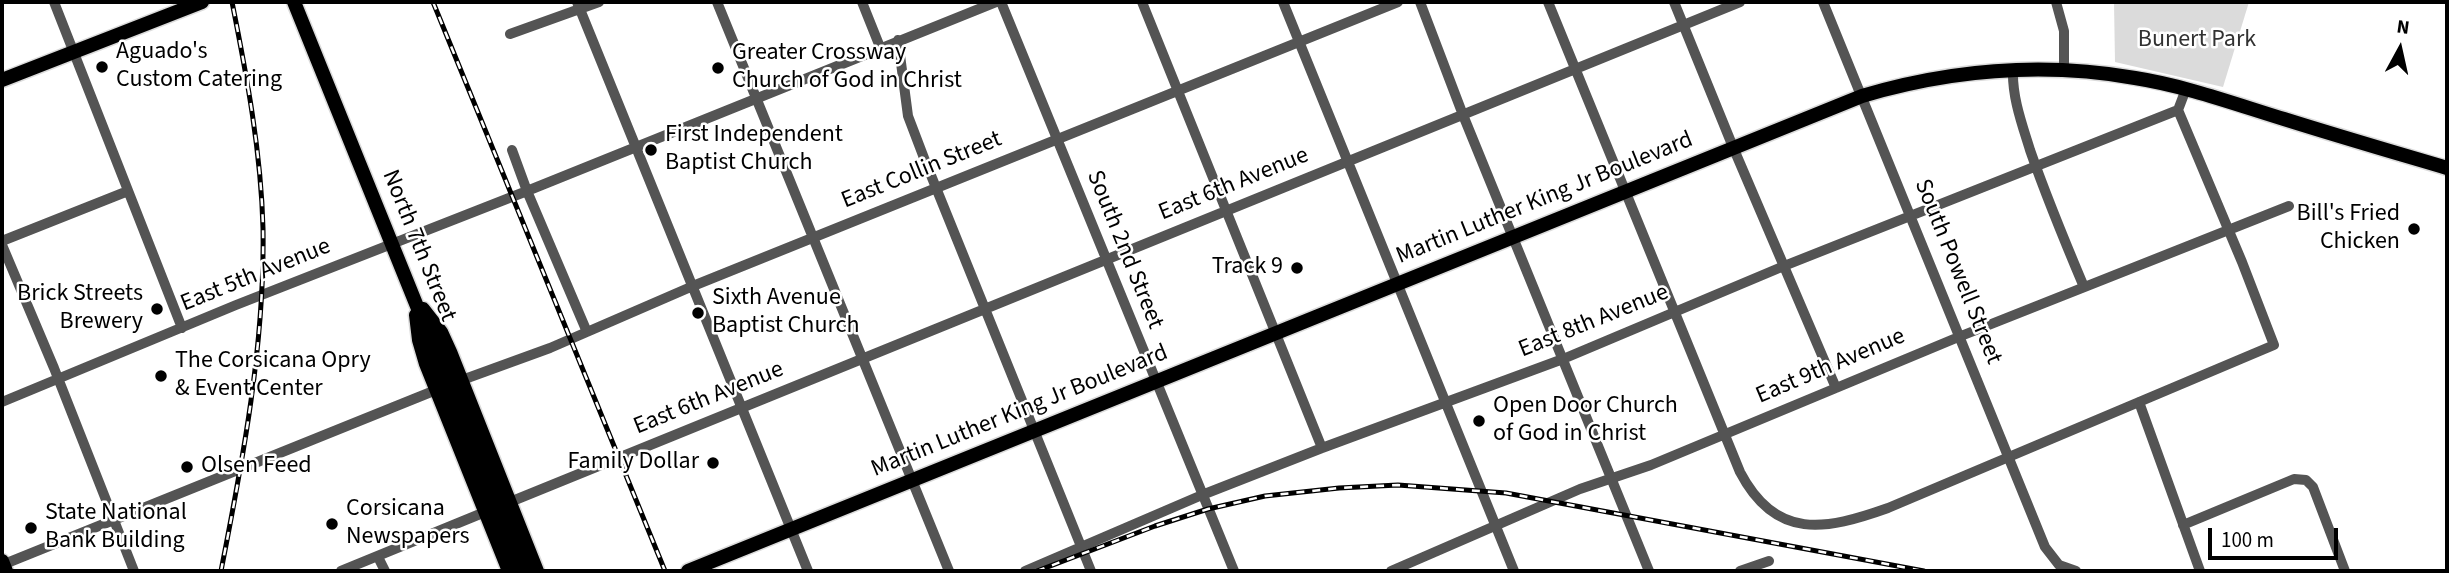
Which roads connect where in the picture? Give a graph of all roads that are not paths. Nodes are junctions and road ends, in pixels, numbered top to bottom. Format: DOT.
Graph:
graph roads {
  1 [pos="54,2"];
  2 [pos="202,2"];
  3 [pos="294,2"];
  4 [pos="599,2"];
  5 [pos="717,2"];
  6 [pos="862,2"];
  7 [pos="998,2"];
  8 [pos="1142,2"];
  9 [pos="1283,2"];
  10 [pos="1398,2"];
  11 [pos="1420,2"];
  12 [pos="1548,2"];
  13 [pos="1674,2"];
  14 [pos="1740,2"];
  15 [pos="1823,2"];
  16 [pos="2056,2"];
  17 [pos="579,6"];
  18 [pos="1683,25"];
  19 [pos="510,34"];
  20 [pos="898,40"];
  21 [pos="1299,41"];
  22 [pos="880,47"];
  23 [pos="73,51"];
  24 [pos="1575,68"];
  25 [pos="2013,70"];
  26 [pos="2064,70"];
  27 [pos="2,80"];
  28 [pos="2186,89"];
  29 [pos="1177,90"];
  30 [pos="1862,96"];
  31 [pos="755,97"];
  32 [pos="2178,110"];
  33 [pos="1463,115"];
  34 [pos="1055,139"];
  35 [pos="636,146"];
  36 [pos="1732,147"];
  37 [pos="512,150"];
  38 [pos="1349,163"];
  39 [pos="2036,166"];
  40 [pos="2447,168"];
  41 [pos="936,188"];
  42 [pos="1623,190"];
  43 [pos="128,191"];
  44 [pos="527,191"];
  45 [pos="2289,206"];
  46 [pos="1226,210"];
  47 [pos="1911,215"];
  48 [pos="2228,229"];
  49 [pos="1512,235"];
  50 [pos="814,237"];
  51 [pos="2,243"];
  52 [pos="393,244"];
  53 [pos="1105,260"];
  54 [pos="1784,266"];
  55 [pos="1397,284"];
  56 [pos="693,286"];
  57 [pos="2084,287"];
  58 [pos="414,297"];
  59 [pos="985,309"];
  60 [pos="1676,313"];
  61 [pos="182,327"];
  62 [pos="587,332"];
  63 [pos="1276,334"];
  64 [pos="1961,336"];
  65 [pos="863,359"];
  66 [pos="1563,359"];
  67 [pos="58,379"];
  68 [pos="462,380"];
  69 [pos="1156,382"];
  70 [pos="1836,388"];
  71 [pos="436,390"];
  72 [pos="2,402"];
  73 [pos="1447,402"];
  74 [pos="2139,402"];
  75 [pos="743,408"];
  76 [pos="1034,431"];
  77 [pos="1725,435"];
  78 [pos="1322,448"];
  79 [pos="2008,458"];
  80 [pos="1612,478"];
  81 [pos="913,480"];
  82 [pos="1202,495"];
  83 [pos="498,507"];
  84 [pos="113,520"];
  85 [pos="2183,525"];
  86 [pos="1496,527"];
  87 [pos="791,529"];
  88 [pos="1081,547"];
  89 [pos="378,557"];
  90 [pos="1769,561"];
  91 [pos="3,566"];
  92 [pos="134,571"];
  93 [pos="341,571"];
  94 [pos="385,571"];
  95 [pos="509,571"];
  96 [pos="524,571"];
  97 [pos="537,571"];
  98 [pos="688,571"];
  99 [pos="808,571"];
  100 [pos="949,571"];
  101 [pos="1025,571"];
  102 [pos="1091,571"];
  103 [pos="1234,571"];
  104 [pos="1391,571"];
  105 [pos="1514,571"];
  106 [pos="1649,571"];
  107 [pos="1740,571"];
  108 [pos="2076,571"];
  109 [pos="2200,571"];
  110 [pos="2345,571"];
  1 -- 23 [label="street"];
  2 -- 23 [label="main road"];
  3 -- 52 [label="main road, North 7th Street"];
  4 -- 17 [label="street"];
  5 -- 31 [label="street"];
  6 -- 22 [label="street"];
  7 -- 20 [label="street, East 5th Avenue"];
  7 -- 34 [label="street, South 2nd Street"];
  8 -- 29 [label="street"];
  9 -- 21 [label="street"];
  10 -- 21 [label="street, East Collin Street"];
  11 -- 33 [label="street"];
  12 -- 24 [label="street"];
  13 -- 18 [label="street"];
  14 -- 18 [label="street, East 6th Avenue"];
  15 -- 30 [label="street, South Powell Street"];
  16 -- 26 [label="street"];
  17 -- 19 [label="street"];
  17 -- 35 [label="street"];
  18 -- 24 [label="street, East 6th Avenue"];
  18 -- 36 [label="street"];
  20 -- 22 [label="street, East 5th Avenue"];
  20 -- 41 [label="street"];
  21 -- 29 [label="street, East Collin Street"];
  21 -- 38 [label="street"];
  22 -- 31 [label="street, East 5th Avenue"];
  23 -- 27 [label="main road"];
  23 -- 43 [label="street"];
  24 -- 33 [label="street, East 6th Avenue"];
  24 -- 42 [label="street"];
  25 -- 26 [label="main road, Martin Luther King Jr Boulevard"];
  25 -- 30 [label="main road, Martin Luther King Jr Boulevard"];
  25 -- 39 [label="street"];
  26 -- 28 [label="main road, Martin Luther King Jr Boulevard"];
  28 -- 32 [label="street"];
  28 -- 40 [label="main road, Martin Luther King Jr Boulevard"];
  29 -- 34 [label="street, East Collin Street"];
  29 -- 46 [label="street"];
  30 -- 36 [label="main road, Martin Luther King Jr Boulevard"];
  30 -- 47 [label="street, South Powell Street"];
  31 -- 35 [label="street, East 5th Avenue"];
  31 -- 50 [label="street"];
  32 -- 39 [label="street, East 8th Avenue"];
  32 -- 48 [label="street"];
  33 -- 38 [label="street, East 6th Avenue"];
  33 -- 49 [label="street"];
  34 -- 41 [label="street, East Collin Street"];
  34 -- 53 [label="street, South 2nd Street"];
  35 -- 44 [label="street, East 5th Avenue"];
  35 -- 56 [label="street"];
  36 -- 42 [label="main road, Martin Luther King Jr Boulevard"];
  36 -- 54 [label="street"];
  37 -- 44 [label="street"];
  38 -- 46 [label="street, East 6th Avenue"];
  38 -- 55 [label="street"];
  39 -- 47 [label="street, East 8th Avenue"];
  39 -- 57 [label="street"];
  41 -- 50 [label="street, East Collin Street"];
  41 -- 59 [label="street"];
  42 -- 49 [label="main road, Martin Luther King Jr Boulevard"];
  42 -- 60 [label="street"];
  43 -- 51 [label="street"];
  43 -- 61 [label="street"];
  44 -- 52 [label="street, East 5th Avenue"];
  44 -- 62 [label="street"];
  45 -- 48 [label="street, East 9th Avenue"];
  46 -- 53 [label="street, East 6th Avenue"];
  46 -- 63 [label="street"];
  47 -- 54 [label="street, East 8th Avenue"];
  47 -- 64 [label="street, South Powell Street"];
  48 -- 57 [label="street, East 9th Avenue"];
  48 -- 74 [label="street"];
  49 -- 55 [label="main road, Martin Luther King Jr Boulevard"];
  49 -- 66 [label="street"];
  50 -- 56 [label="street, East Collin Street"];
  50 -- 65 [label="street"];
  51 -- 67 [label="street"];
  52 -- 58 [label="main road, North 7th Street"];
  52 -- 61 [label="street, East 5th Avenue"];
  53 -- 59 [label="street, East 6th Avenue"];
  53 -- 69 [label="street, South 2nd Street"];
  54 -- 60 [label="street, East 8th Avenue"];
  54 -- 70 [label="street"];
  55 -- 63 [label="main road, Martin Luther King Jr Boulevard"];
  55 -- 73 [label="street"];
  56 -- 62 [label="street, East Collin Street"];
  56 -- 75 [label="street"];
  57 -- 64 [label="street, East 9th Avenue"];
  58 -- 68 [label="main road"];
  58 -- 71 [label="main road"];
  58 -- 83 [label="main road, North 7th Street"];
  59 -- 65 [label="street, East 6th Avenue"];
  59 -- 76 [label="street"];
  60 -- 66 [label="street, East 8th Avenue"];
  60 -- 77 [label="street"];
  61 -- 67 [label="street, East 5th Avenue"];
  62 -- 68 [label="street, East Collin Street"];
  63 -- 69 [label="main road, Martin Luther King Jr Boulevard"];
  63 -- 78 [label="street"];
  64 -- 70 [label="street, East 9th Avenue"];
  64 -- 79 [label="street, South Powell Street"];
  65 -- 75 [label="street, East 6th Avenue"];
  65 -- 81 [label="street"];
  66 -- 73 [label="street, East 8th Avenue"];
  66 -- 80 [label="street"];
  67 -- 72 [label="street, East 5th Avenue"];
  67 -- 84 [label="street"];
  68 -- 83 [label="main road"];
  69 -- 76 [label="main road, Martin Luther King Jr Boulevard"];
  69 -- 82 [label="street, South 2nd Street"];
  70 -- 77 [label="street, East 9th Avenue"];
  71 -- 83 [label="main road"];
  71 -- 84 [label="street"];
  73 -- 78 [label="street, East 8th Avenue"];
  73 -- 86 [label="street"];
  74 -- 79 [label="street"];
  74 -- 85 [label="street"];
  75 -- 83 [label="street, East 6th Avenue"];
  75 -- 87 [label="street"];
  76 -- 81 [label="main road, Martin Luther King Jr Boulevard"];
  76 -- 88 [label="street"];
  77 -- 79 [label="street"];
  77 -- 80 [label="street, East 9th Avenue"];
  78 -- 82 [label="street, East 8th Avenue"];
  79 -- 108 [label="street, South Powell Street"];
  80 -- 86 [label="street, East 9th Avenue"];
  80 -- 106 [label="street"];
  81 -- 87 [label="main road, Martin Luther King Jr Boulevard"];
  81 -- 100 [label="street"];
  82 -- 88 [label="street, East 8th Avenue"];
  82 -- 103 [label="street, South 2nd Street"];
  83 -- 89 [label="street, East 6th Avenue"];
  83 -- 95 [label="main road"];
  83 -- 96 [label="main road"];
  83 -- 97 [label="main road"];
  84 -- 91 [label="street"];
  84 -- 92 [label="street"];
  85 -- 109 [label="street"];
  85 -- 110 [label="street"];
  86 -- 104 [label="street, East 9th Avenue"];
  86 -- 105 [label="street"];
  87 -- 98 [label="main road, Martin Luther King Jr Boulevard"];
  87 -- 99 [label="street"];
  88 -- 101 [label="street, East 8th Avenue"];
  88 -- 102 [label="street"];
  89 -- 93 [label="street, East 6th Avenue"];
  89 -- 94 [label="street"];
  90 -- 107 [label="street"];
}
